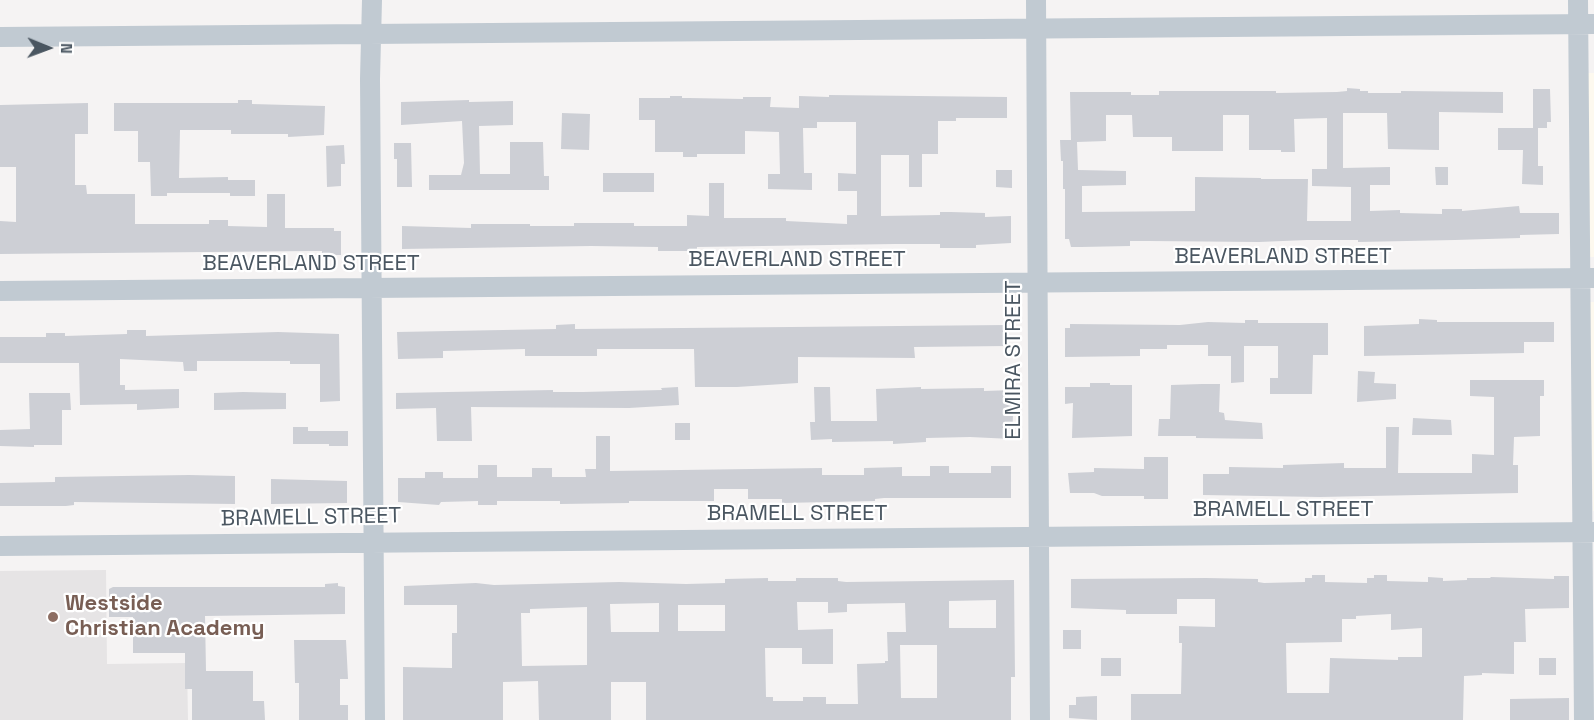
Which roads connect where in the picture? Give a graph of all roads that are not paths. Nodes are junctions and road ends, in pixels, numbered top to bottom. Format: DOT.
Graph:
graph roads {
  1 [pos="372,0"];
  2 [pos="1036,0"];
  3 [pos="1578,0"];
  4 [pos="1586,24"];
  5 [pos="1036,28"];
  6 [pos="371,34"];
  7 [pos="0,37"];
  8 [pos="1587,232"];
  9 [pos="1587,278"];
  10 [pos="1037,283"];
  11 [pos="372,288"];
  12 [pos="0,291"];
  13 [pos="1588,532"];
  14 [pos="1039,536"];
  15 [pos="374,542"];
  16 [pos="0,546"];
  17 [pos="375,720"];
  18 [pos="1040,720"];
  19 [pos="1584,720"];
  1 -- 6 [label="street"];
  2 -- 5 [label="street, ELMIRA STREET"];
  3 -- 4 [label="street"];
  4 -- 5 [label="street"];
  4 -- 8 [label="street"];
  5 -- 6 [label="street"];
  5 -- 10 [label="street, ELMIRA STREET"];
  6 -- 7 [label="street"];
  6 -- 11 [label="street"];
  8 -- 9 [label="street"];
  9 -- 10 [label="street, BEAVERLAND STREET"];
  9 -- 13 [label="street"];
  10 -- 11 [label="street, BEAVERLAND STREET"];
  10 -- 14 [label="street, ELMIRA STREET"];
  11 -- 12 [label="street, BEAVERLAND STREET"];
  11 -- 15 [label="street"];
  13 -- 14 [label="street, BRAMELL STREET"];
  13 -- 19 [label="street"];
  14 -- 15 [label="street, BRAMELL STREET"];
  14 -- 18 [label="street, ELMIRA STREET"];
  15 -- 16 [label="street, BRAMELL STREET"];
  15 -- 17 [label="street"];
}
